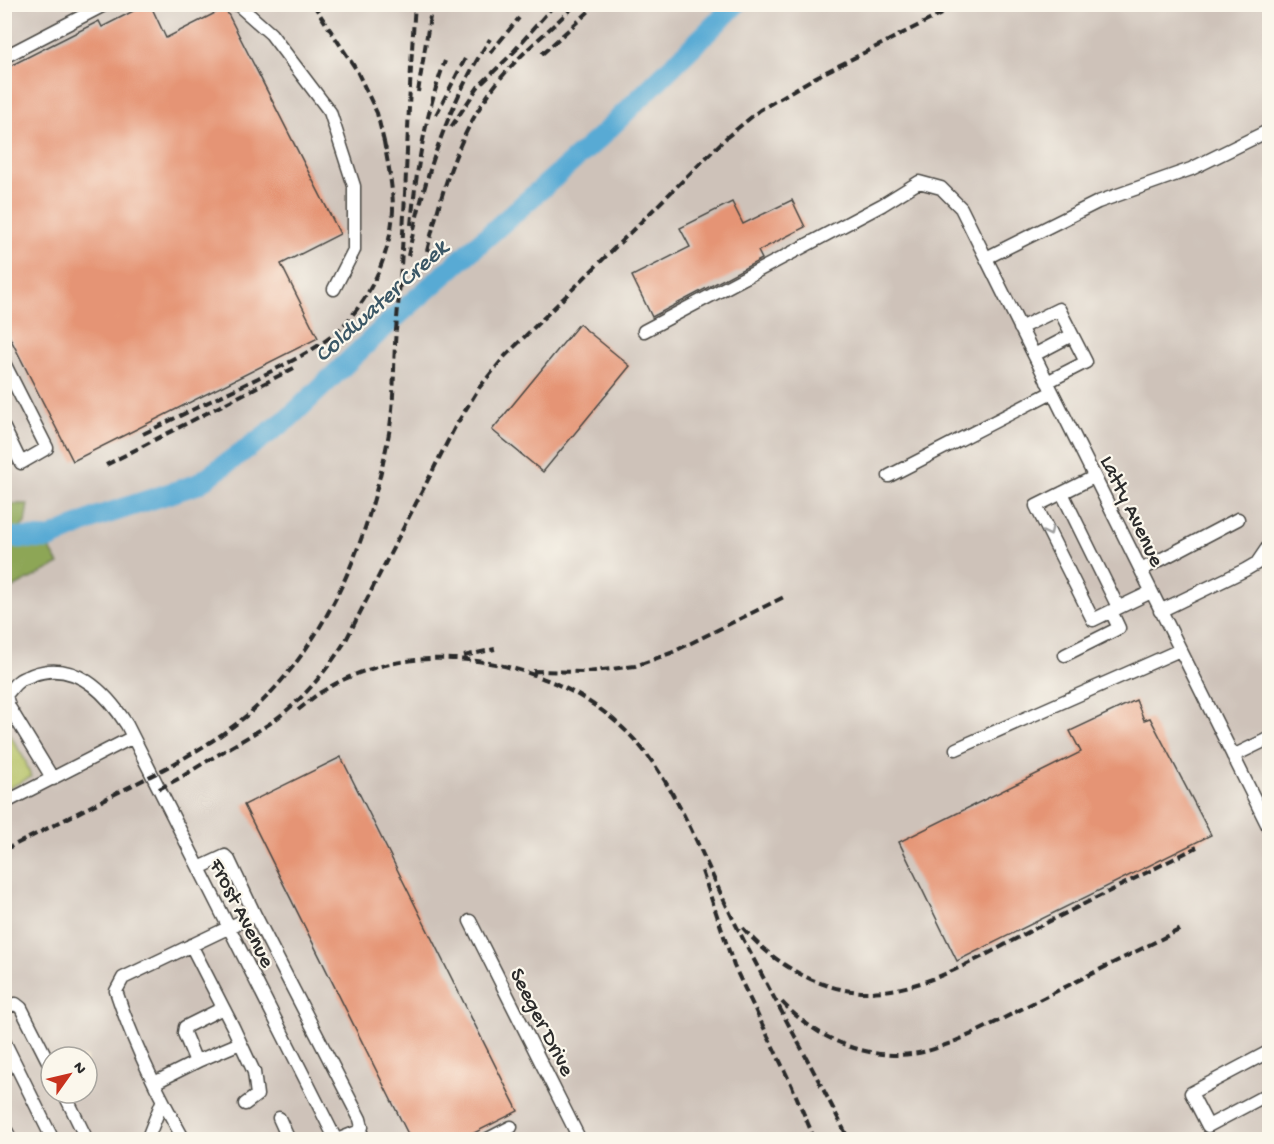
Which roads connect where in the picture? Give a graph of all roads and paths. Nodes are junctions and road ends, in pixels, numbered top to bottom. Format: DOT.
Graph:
graph roads {
  1 [pos="106,4"];
  2 [pos="237,4"];
  3 [pos="4,57"];
  4 [pos="1269,130"];
  5 [pos="986,258"];
  6 [pos="334,289"];
  7 [pos="1020,328"];
  8 [pos="644,331"];
  9 [pos="1072,335"];
  10 [pos="1034,355"];
  11 [pos="4,363"];
  12 [pos="1050,387"];
  13 [pos="4,428"];
  14 [pos="889,476"];
  15 [pos="1094,477"];
  16 [pos="1062,493"];
  17 [pos="1238,519"];
  18 [pos="1269,544"];
  19 [pos="1141,570"];
  20 [pos="1151,592"];
  21 [pos="1114,609"];
  22 [pos="1160,610"];
  23 [pos="1180,650"];
  24 [pos="1065,655"];
  25 [pos="133,737"];
  26 [pos="1269,738"];
  27 [pos="956,749"];
  28 [pos="1233,756"];
  29 [pos="53,778"];
  30 [pos="4,803"];
  31 [pos="1269,830"];
  32 [pos="199,868"];
  33 [pos="255,915"];
  34 [pos="470,921"];
  35 [pos="229,928"];
  36 [pos="191,945"];
  37 [pos="4,1006"];
  38 [pos="224,1008"];
  39 [pos="4,1041"];
  40 [pos="240,1042"];
  41 [pos="40,1045"];
  42 [pos="1269,1051"];
  43 [pos="200,1060"];
  44 [pos="154,1083"];
  45 [pos="1269,1093"];
  46 [pos="162,1102"];
  47 [pos="245,1104"];
  48 [pos="70,1105"];
  49 [pos="279,1118"];
  50 [pos="4,1126"];
  51 [pos="511,1127"];
  52 [pos="11,1140"];
  53 [pos="53,1140"];
  54 [pos="87,1140"];
  55 [pos="147,1140"];
  56 [pos="184,1140"];
  57 [pos="289,1140"];
  58 [pos="337,1140"];
  59 [pos="486,1140"];
  60 [pos="580,1140"];
  1 -- 3 [label="street"];
  2 -- 6 [label="street"];
  4 -- 5 [label="street"];
  5 -- 7 [label="street, Latty Avenue"];
  5 -- 8 [label="street, Latty Avenue"];
  7 -- 9 [label="street"];
  7 -- 10 [label="street, Latty Avenue"];
  9 -- 10 [label="street"];
  9 -- 12 [label="street"];
  10 -- 12 [label="street, Latty Avenue"];
  11 -- 13 [label="street"];
  12 -- 14 [label="street"];
  12 -- 15 [label="street, Latty Avenue"];
  15 -- 16 [label="street"];
  15 -- 19 [label="street, Latty Avenue"];
  16 -- 21 [label="street"];
  16 -- 21 [label="street, one-way"];
  17 -- 19 [label="street"];
  18 -- 22 [label="street"];
  19 -- 20 [label="street, Latty Avenue"];
  20 -- 21 [label="street"];
  20 -- 22 [label="street, Latty Avenue"];
  21 -- 24 [label="street"];
  22 -- 23 [label="street, Latty Avenue"];
  23 -- 27 [label="street"];
  23 -- 28 [label="street, Latty Avenue"];
  25 -- 29 [label="street"];
  25 -- 29 [label="street, Frost Avenue"];
  25 -- 32 [label="street, Frost Avenue"];
  26 -- 28 [label="street"];
  28 -- 31 [label="street, Latty Avenue"];
  29 -- 30 [label="street"];
  32 -- 33 [label="street"];
  32 -- 35 [label="street, Frost Avenue"];
  33 -- 35 [label="street"];
  33 -- 58 [label="street"];
  34 -- 60 [label="street, Seeger Drive"];
  35 -- 36 [label="street"];
  35 -- 58 [label="street, Frost Avenue"];
  36 -- 38 [label="street"];
  36 -- 44 [label="street"];
  37 -- 41 [label="street"];
  38 -- 40 [label="street"];
  38 -- 43 [label="street"];
  39 -- 53 [label="street"];
  40 -- 43 [label="street"];
  40 -- 47 [label="street"];
  42 -- 45 [label="street"];
  43 -- 44 [label="street"];
  44 -- 46 [label="street"];
  46 -- 55 [label="street"];
  46 -- 56 [label="street"];
  48 -- 54 [label="street"];
  49 -- 57 [label="street"];
  50 -- 52 [label="street"];
  51 -- 59 [label="street"];
}
